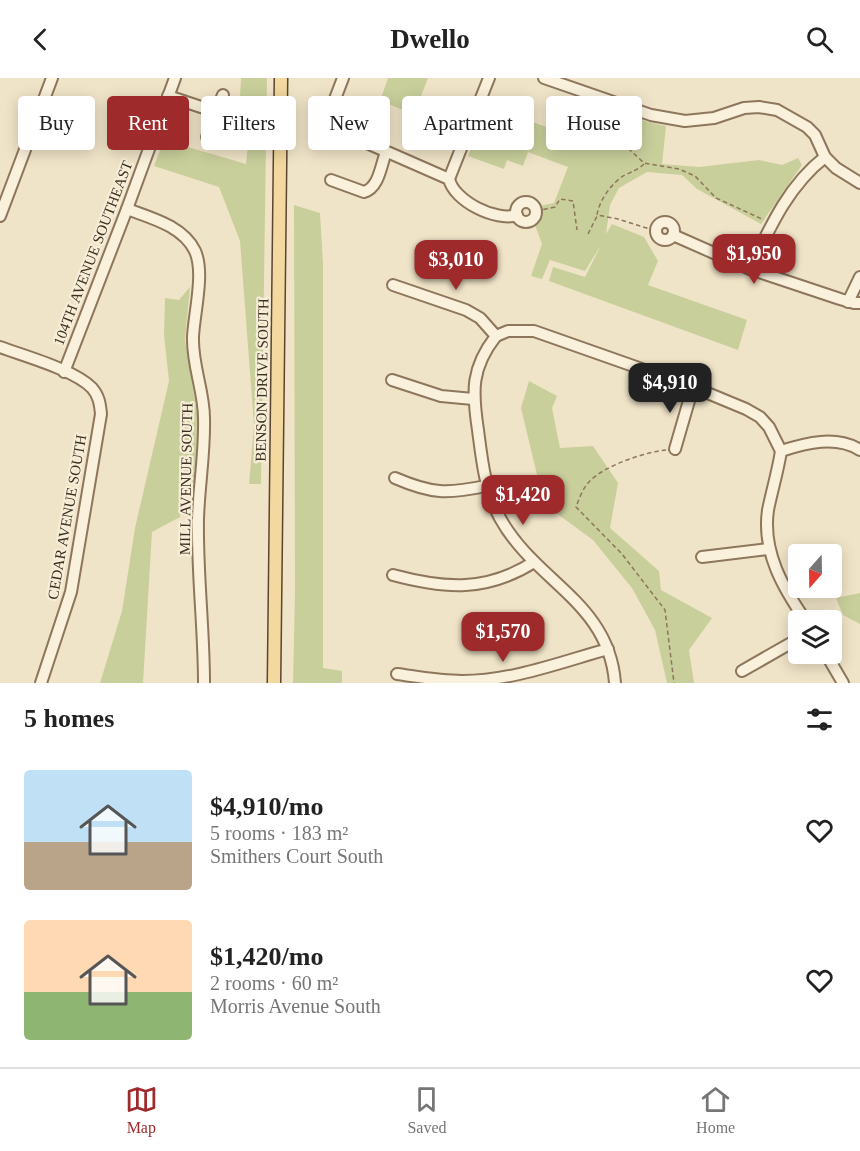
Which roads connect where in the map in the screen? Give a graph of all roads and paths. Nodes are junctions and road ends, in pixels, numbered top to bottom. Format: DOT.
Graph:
graph roads {
  1 [pos="52,78"];
  2 [pos="175,78"];
  3 [pos="280,78"];
  4 [pos="343,78"];
  5 [pos="489,78"];
  6 [pos="544,78"];
  7 [pos="168,96"];
  8 [pos="594,96"];
  9 [pos="642,113"];
  10 [pos="148,150"];
  11 [pos="630,150"];
  12 [pos="386,152"];
  13 [pos="825,157"];
  14 [pos="645,163"];
  15 [pos="449,179"];
  16 [pos="331,180"];
  17 [pos="860,183"];
  18 [pos="127,209"];
  19 [pos="536,211"];
  20 [pos="597,215"];
  21 [pos="0,216"];
  22 [pos="772,224"];
  23 [pos="577,230"];
  24 [pos="656,231"];
  25 [pos="588,234"];
  26 [pos="750,269"];
  27 [pos="860,277"];
  28 [pos="393,285"];
  29 [pos="848,302"];
  30 [pos="860,303"];
  31 [pos="496,336"];
  32 [pos="0,347"];
  33 [pos="64,372"];
  34 [pos="392,380"];
  35 [pos="693,387"];
  36 [pos="473,399"];
  37 [pos="675,449"];
  38 [pos="860,450"];
  39 [pos="781,451"];
  40 [pos="395,478"];
  41 [pos="486,486"];
  42 [pos="768,549"];
  43 [pos="702,557"];
  44 [pos="534,562"];
  45 [pos="393,575"];
  46 [pos="799,610"];
  47 [pos="788,645"];
  48 [pos="608,649"];
  49 [pos="832,664"];
  50 [pos="742,672"];
  51 [pos="397,674"];
  52 [pos="41,683"];
  53 [pos="204,683"];
  54 [pos="274,683"];
  55 [pos="615,683"];
  56 [pos="674,683"];
  57 [pos="843,683"];
  1 -- 21 [label="street"];
  2 -- 7 [label="street, 104TH AVENUE SOUTHEAST"];
  3 -- 54 [label="main road, BENSON DRIVE SOUTH"];
  4 -- 12 [label="street"];
  5 -- 15 [label="street"];
  6 -- 8 [label="street"];
  9 -- 13 [label="street"];
  10 -- 18 [label="street, 104TH AVENUE SOUTHEAST"];
  11 -- 14 [label="path"];
  12 -- 15 [label="street"];
  12 -- 16 [label="street"];
  13 -- 17 [label="street"];
  13 -- 22 [label="street"];
  14 -- 20 [label="path"];
  14 -- 22 [label="path"];
  15 -- 19 [label="street"];
  18 -- 33 [label="street, 104TH AVENUE SOUTHEAST"];
  18 -- 53 [label="street, MILL AVENUE SOUTH"];
  19 -- 23 [label="path"];
  20 -- 24 [label="path"];
  20 -- 25 [label="path"];
  22 -- 26 [label="street"];
  24 -- 26 [label="street"];
  26 -- 29 [label="street"];
  27 -- 29 [label="street"];
  28 -- 31 [label="street"];
  29 -- 30 [label="street"];
  31 -- 35 [label="street"];
  31 -- 36 [label="street"];
  32 -- 33 [label="street, CEDAR AVENUE SOUTH"];
  33 -- 52 [label="street, CEDAR AVENUE SOUTH"];
  34 -- 36 [label="street"];
  35 -- 37 [label="street"];
  35 -- 39 [label="street"];
  36 -- 41 [label="street"];
  37 -- 56 [label="path"];
  38 -- 39 [label="street"];
  39 -- 42 [label="street"];
  40 -- 41 [label="street"];
  41 -- 44 [label="street"];
  42 -- 43 [label="street"];
  42 -- 46 [label="street"];
  44 -- 45 [label="street"];
  44 -- 48 [label="street"];
  47 -- 50 [label="street"];
  48 -- 51 [label="street"];
  48 -- 55 [label="street"];
  49 -- 57 [label="street"];
}
